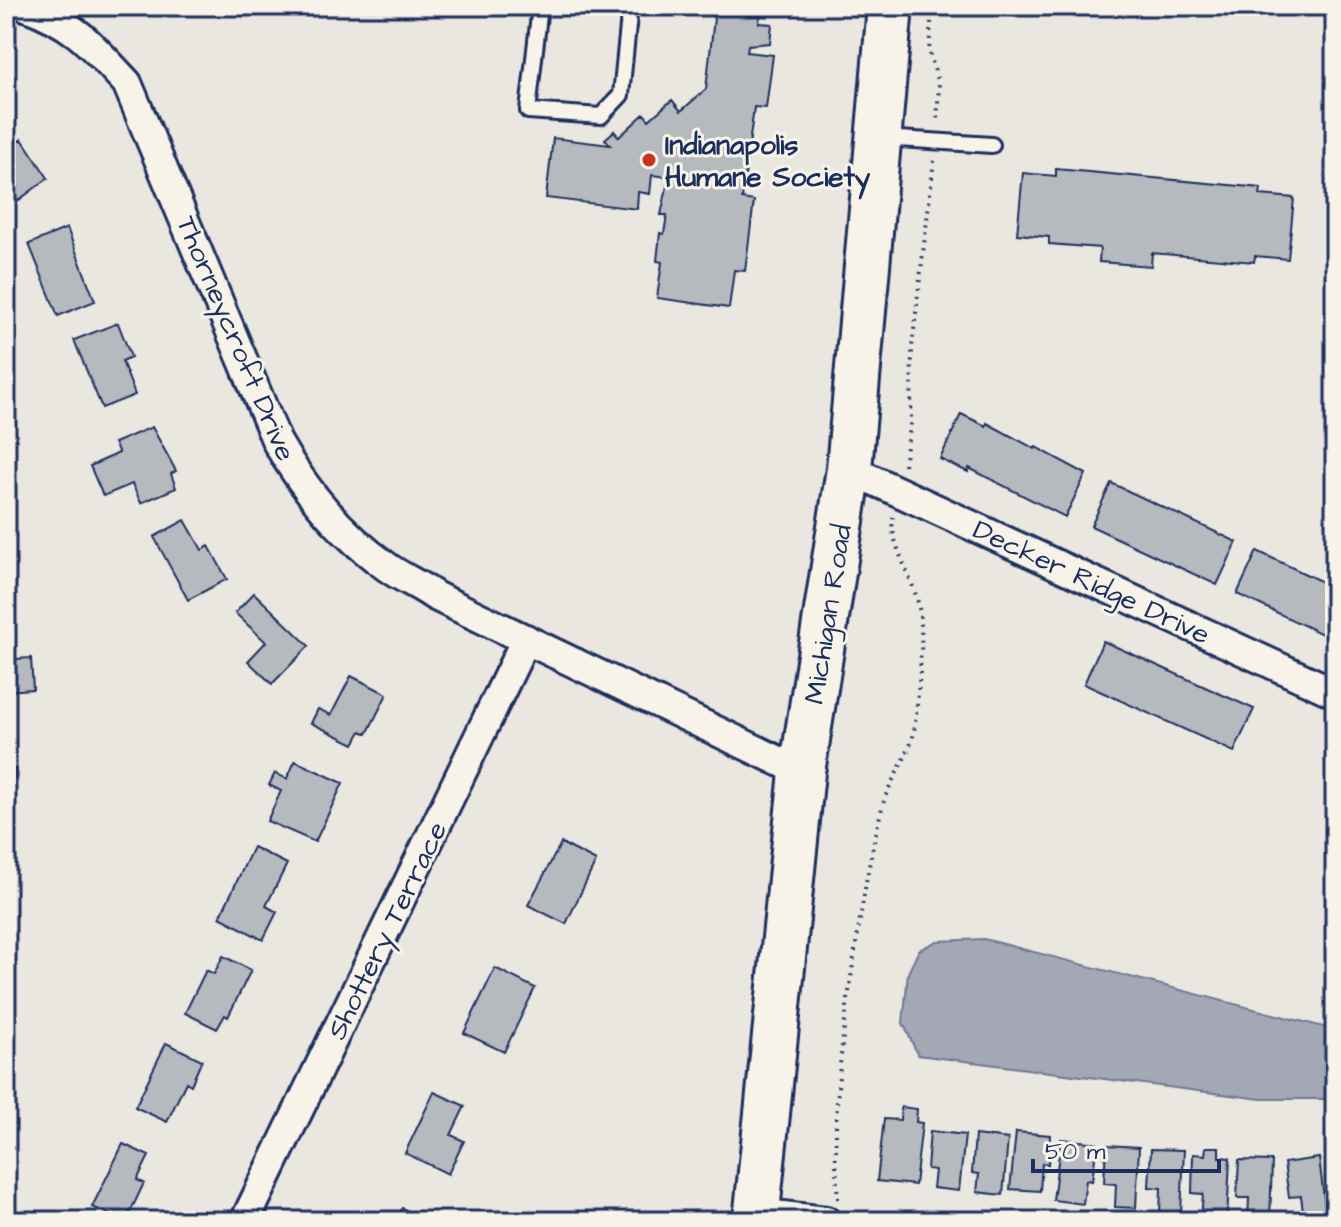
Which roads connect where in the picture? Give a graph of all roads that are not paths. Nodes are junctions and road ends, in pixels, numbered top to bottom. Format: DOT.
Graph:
graph roads {
  1 [pos="26,6"];
  2 [pos="540,6"];
  3 [pos="630,6"];
  4 [pos="890,6"];
  5 [pos="878,138"];
  6 [pos="992,145"];
  7 [pos="849,469"];
  8 [pos="526,639"];
  9 [pos="1335,693"];
  10 [pos="802,772"];
  11 [pos="832,1216"];
  12 [pos="756,1217"];
  13 [pos="245,1221"];
  1 -- 8 [label="street, Thorneycroft Drive"];
  2 -- 3 [label="lane"];
  4 -- 5 [label="main road, Michigan Road"];
  5 -- 6 [label="lane"];
  5 -- 7 [label="main road, Michigan Road"];
  7 -- 9 [label="street, Decker Ridge Drive"];
  7 -- 10 [label="main road, Michigan Road"];
  8 -- 10 [label="street, Thorneycroft Drive"];
  8 -- 13 [label="street, Shottery Terrace"];
  10 -- 12 [label="main road, Michigan Road"];
  11 -- 12 [label="street"];
}
